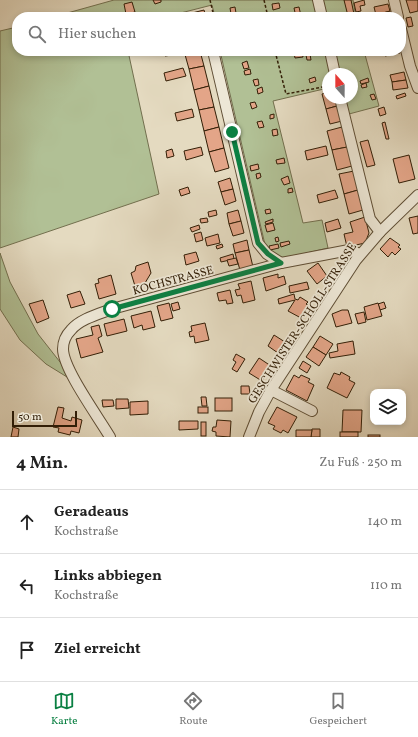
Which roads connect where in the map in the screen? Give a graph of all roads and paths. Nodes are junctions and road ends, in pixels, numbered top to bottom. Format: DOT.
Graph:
graph roads {
  1 [pos="210,0"];
  2 [pos="264,0"];
  3 [pos="318,0"];
  4 [pos="394,0"];
  5 [pos="213,12"];
  6 [pos="267,12"];
  7 [pos="321,12"];
  8 [pos="397,12"];
  9 [pos="406,50"];
  10 [pos="214,56"];
  11 [pos="276,56"];
  12 [pos="331,56"];
  13 [pos="334,68"];
  14 [pos="322,87"];
  15 [pos="418,88"];
  16 [pos="341,104"];
  17 [pos="418,195"];
  18 [pos="380,232"];
  19 [pos="360,254"];
  20 [pos="281,263"];
  21 [pos="271,390"];
  22 [pos="312,411"];
  23 [pos="110,437"];
  24 [pos="249,437"];
  1 -- 5 [label="path"];
  2 -- 6 [label="path"];
  3 -- 7 [label="street"];
  4 -- 8 [label="street"];
  9 -- 15 [label="street"];
  10 -- 20 [label="street"];
  11 -- 14 [label="path"];
  12 -- 13 [label="street"];
  16 -- 18 [label="street"];
  17 -- 18 [label="street, GESCHWISTER-SCHOLL-STRASSE"];
  18 -- 19 [label="street, GESCHWISTER-SCHOLL-STRASSE"];
  19 -- 20 [label="street, KOCHSTRASSE"];
  19 -- 21 [label="street, GESCHWISTER-SCHOLL-STRASSE"];
  20 -- 23 [label="street, KOCHSTRASSE"];
  21 -- 22 [label="street"];
  21 -- 24 [label="street, GESCHWISTER-SCHOLL-STRASSE"];
}
